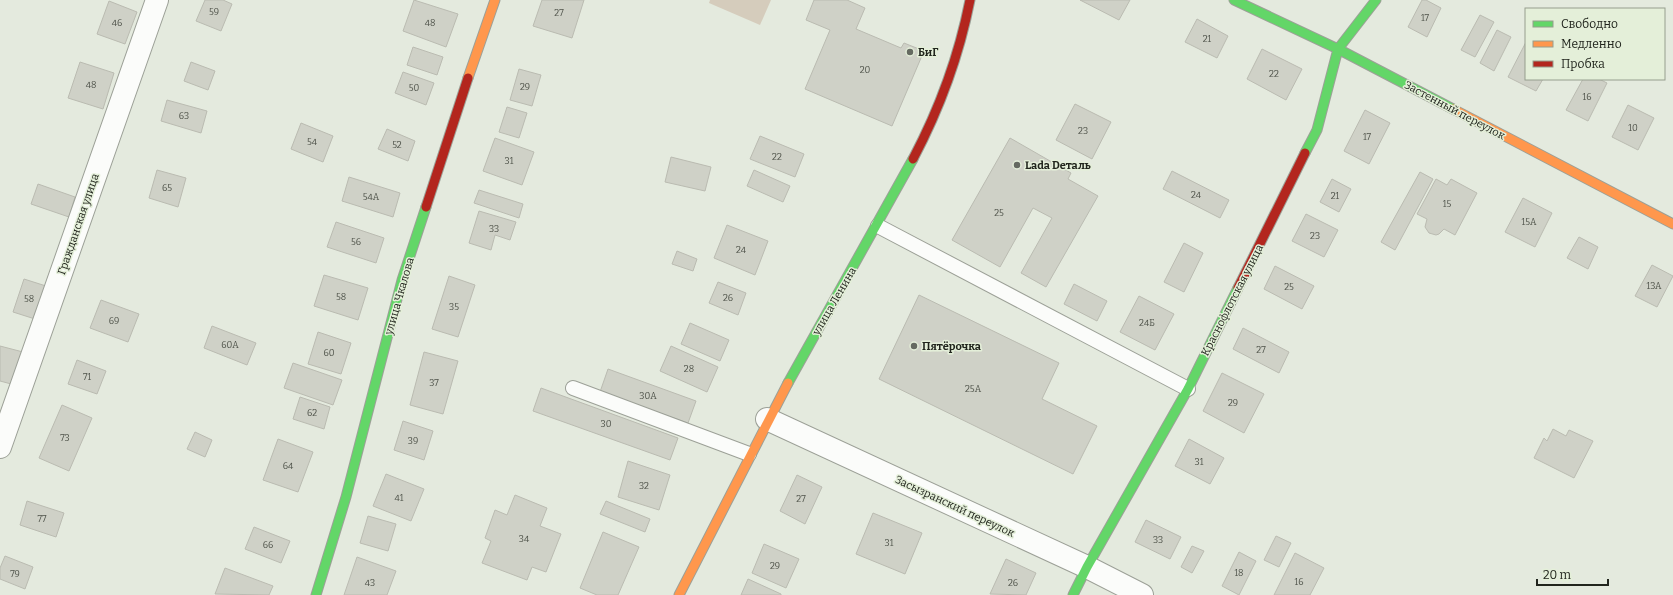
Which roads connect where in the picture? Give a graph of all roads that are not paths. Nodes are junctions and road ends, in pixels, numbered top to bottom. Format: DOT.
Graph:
graph roads {
  1 [pos="157,0"];
  2 [pos="495,0"];
  3 [pos="970,0"];
  4 [pos="1234,0"];
  5 [pos="1376,0"];
  6 [pos="1338,49"];
  7 [pos="1673,224"];
  8 [pos="878,226"];
  9 [pos="573,388"];
  10 [pos="1188,389"];
  11 [pos="767,419"];
  12 [pos="0,447"];
  13 [pos="749,454"];
  14 [pos="1087,568"];
  15 [pos="316,595"];
  16 [pos="679,595"];
  17 [pos="1073,595"];
  18 [pos="1142,595"];
  1 -- 12 [label="street, Гражданская улица"];
  2 -- 15 [label="street, улица Чкалова"];
  3 -- 8 [label="street, улица Ленина"];
  4 -- 6 [label="street, Застенный переулок"];
  5 -- 6 [label="street, Краснофлотская улица"];
  6 -- 7 [label="street, Застенный переулок"];
  6 -- 10 [label="street, Краснофлотская улица"];
  8 -- 10 [label="lane"];
  8 -- 11 [label="street, улица Ленина"];
  9 -- 13 [label="lane"];
  10 -- 14 [label="street, Краснофлотская улица"];
  11 -- 13 [label="street, улица Ленина"];
  11 -- 14 [label="street, Засызранский переулок"];
  13 -- 16 [label="street, улица Ленина"];
  14 -- 17 [label="street, Краснофлотская улица"];
  14 -- 18 [label="street, Засызранский переулок"];
}
